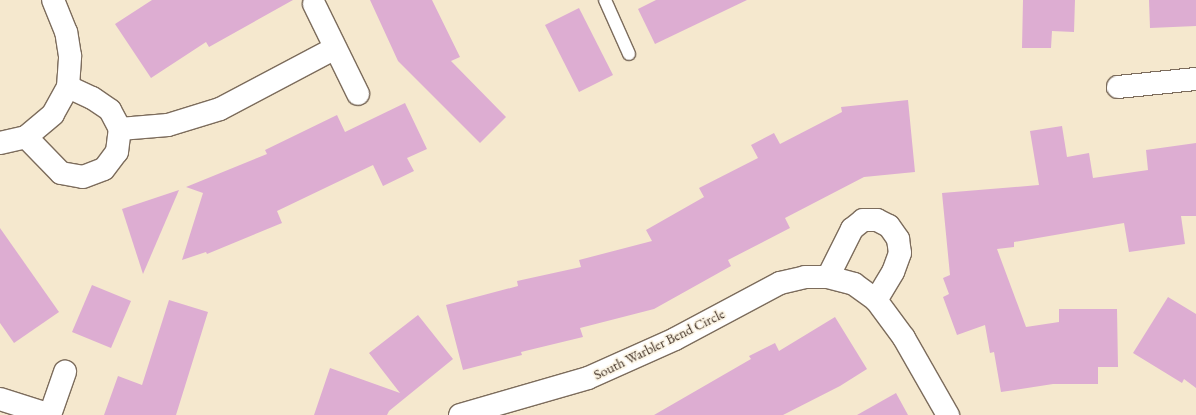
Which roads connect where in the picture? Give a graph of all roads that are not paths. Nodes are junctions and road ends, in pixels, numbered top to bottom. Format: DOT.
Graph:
graph roads {
  1 [pos="53,0"];
  2 [pos="605,0"];
  3 [pos="314,4"];
  4 [pos="335,48"];
  5 [pos="629,54"];
  6 [pos="1196,79"];
  7 [pos="1118,87"];
  8 [pos="68,88"];
  9 [pos="358,94"];
  10 [pos="120,129"];
  11 [pos="26,137"];
  12 [pos="0,143"];
  13 [pos="828,277"];
  14 [pos="876,300"];
  15 [pos="65,372"];
  16 [pos="0,399"];
  17 [pos="50,415"];
  18 [pos="460,415"];
  19 [pos="948,415"];
  1 -- 8 [label="street"];
  2 -- 5 [label="lane"];
  3 -- 4 [label="street"];
  4 -- 9 [label="street"];
  4 -- 10 [label="street"];
  6 -- 7 [label="street"];
  8 -- 10 [label="street"];
  8 -- 11 [label="street"];
  10 -- 11 [label="street"];
  11 -- 12 [label="street"];
  13 -- 14 [label="street, South Warbler Bend Circle"];
  13 -- 14 [label="street"];
  13 -- 18 [label="street, South Warbler Bend Circle"];
  14 -- 19 [label="street"];
  15 -- 17 [label="street"];
  16 -- 17 [label="street"];
}
